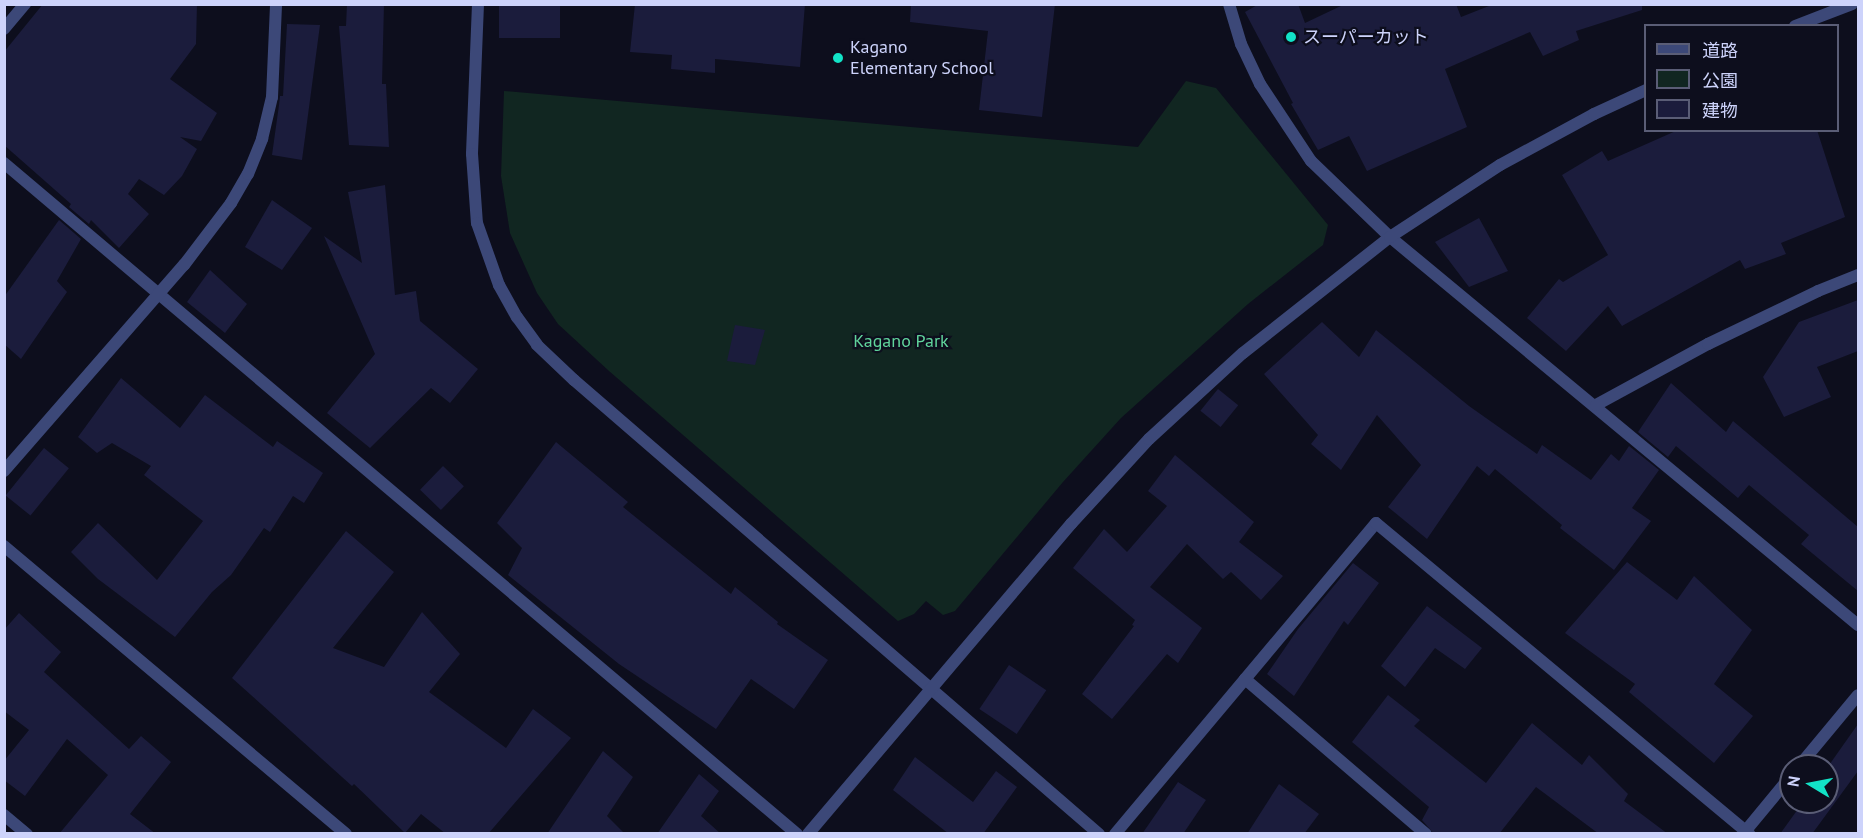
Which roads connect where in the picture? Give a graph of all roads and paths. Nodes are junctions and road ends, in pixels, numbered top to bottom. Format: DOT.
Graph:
graph roads {
  1 [pos="25,4"];
  2 [pos="276,4"];
  3 [pos="478,4"];
  4 [pos="1229,4"];
  5 [pos="1851,4"];
  6 [pos="1800,24"];
  7 [pos="4,29"];
  8 [pos="1644,91"];
  9 [pos="4,163"];
  10 [pos="1390,237"];
  11 [pos="1858,275"];
  12 [pos="157,294"];
  13 [pos="1596,405"];
  14 [pos="4,471"];
  15 [pos="4,546"];
  16 [pos="1858,625"];
  17 [pos="1245,679"];
  18 [pos="929,688"];
  19 [pos="1858,694"];
  20 [pos="1809,754"];
  21 [pos="1779,791"];
  22 [pos="4,815"];
  23 [pos="1746,833"];
  24 [pos="27,834"];
  25 [pos="346,834"];
  26 [pos="797,834"];
  27 [pos="808,834"];
  28 [pos="1100,834"];
  29 [pos="1115,834"];
  30 [pos="1426,834"];
  1 -- 7 [label="street"];
  2 -- 12 [label="street"];
  3 -- 18 [label="street"];
  4 -- 10 [label="street"];
  5 -- 6 [label="street"];
  8 -- 10 [label="street"];
  9 -- 12 [label="street"];
  10 -- 13 [label="street"];
  10 -- 18 [label="street"];
  11 -- 13 [label="street"];
  12 -- 14 [label="street"];
  12 -- 26 [label="street"];
  13 -- 16 [label="street"];
  15 -- 25 [label="street"];
  17 -- 23 [label="street"];
  17 -- 29 [label="street"];
  17 -- 30 [label="street"];
  18 -- 27 [label="street"];
  18 -- 28 [label="street"];
  19 -- 20 [label="street"];
  21 -- 23 [label="street"];
  22 -- 24 [label="street"];
}
